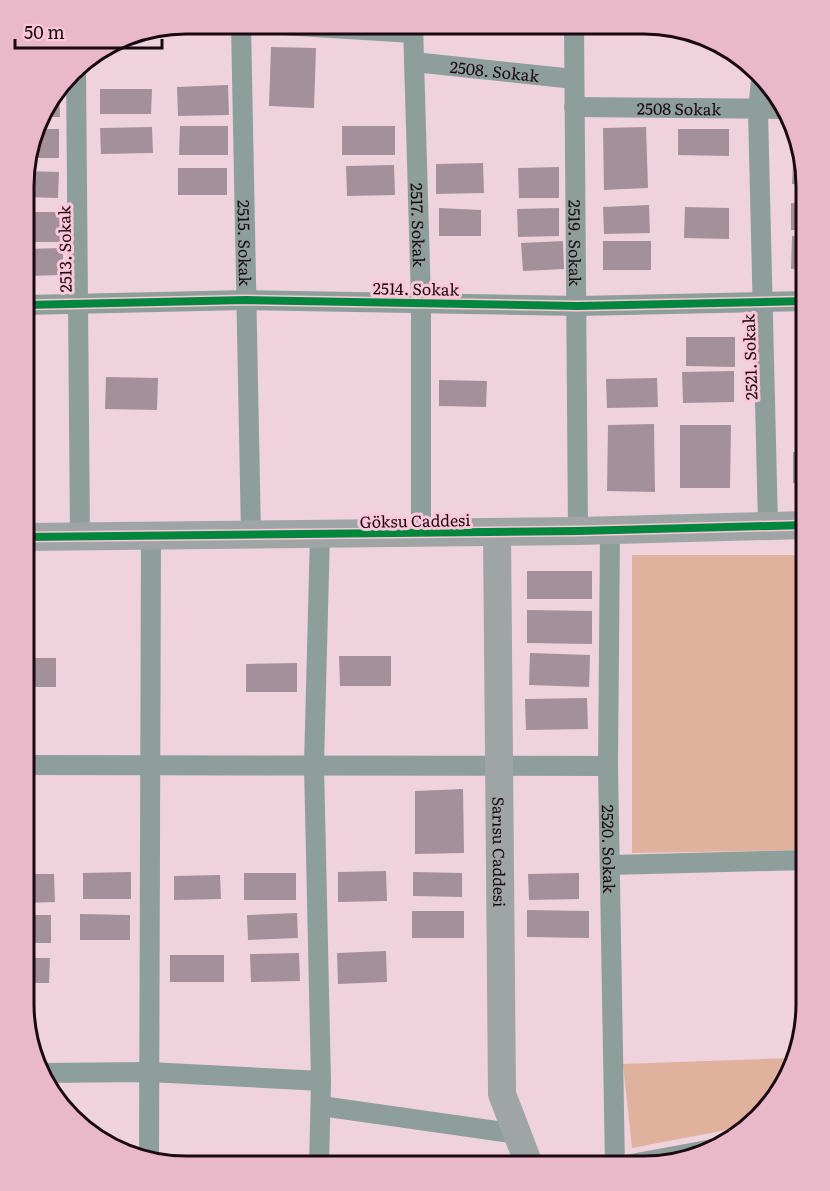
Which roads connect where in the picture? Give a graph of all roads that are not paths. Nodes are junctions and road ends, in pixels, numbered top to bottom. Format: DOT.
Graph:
graph roads {
  1 [pos="241,34"];
  2 [pos="413,34"];
  3 [pos="574,34"];
  4 [pos="414,62"];
  5 [pos="574,79"];
  6 [pos="76,82"];
  7 [pos="760,89"];
  8 [pos="574,107"];
  9 [pos="775,110"];
  10 [pos="758,111"];
  11 [pos="246,300"];
  12 [pos="421,301"];
  13 [pos="796,302"];
  14 [pos="761,304"];
  15 [pos="34,305"];
  16 [pos="78,306"];
  17 [pos="578,306"];
  18 [pos="768,525"];
  19 [pos="796,525"];
  20 [pos="578,531"];
  21 [pos="610,531"];
  22 [pos="497,532"];
  23 [pos="421,533"];
  24 [pos="320,534"];
  25 [pos="251,535"];
  26 [pos="151,536"];
  27 [pos="34,537"];
  28 [pos="80,537"];
  29 [pos="34,765"];
  30 [pos="149,765"];
  31 [pos="314,765"];
  32 [pos="498,765"];
  33 [pos="608,766"];
  34 [pos="795,860"];
  35 [pos="610,865"];
  36 [pos="149,1072"];
  37 [pos="51,1073"];
  38 [pos="321,1081"];
  39 [pos="321,1106"];
  40 [pos="518,1134"];
  41 [pos="149,1151"];
  42 [pos="320,1156"];
  43 [pos="526,1156"];
  44 [pos="615,1156"];
  1 -- 11 [label="street, 2515. Sokak"];
  2 -- 4 [label="street, 2517. Sokak"];
  3 -- 5 [label="street, 2519. Sokak"];
  4 -- 5 [label="street, 2508. Sokak"];
  4 -- 12 [label="street, 2517. Sokak"];
  5 -- 8 [label="street, 2519. Sokak"];
  6 -- 16 [label="street, 2513. Sokak"];
  7 -- 10 [label="street, 2521. Sokak"];
  8 -- 10 [label="street, 2508 Sokak"];
  8 -- 17 [label="street, 2519. Sokak"];
  9 -- 10 [label="street, 2508 Sokak"];
  10 -- 14 [label="street, 2521. Sokak"];
  11 -- 12 [label="street, 2514. Sokak"];
  11 -- 16 [label="street, 2514. Sokak"];
  11 -- 25 [label="street, 2515. Sokak"];
  12 -- 17 [label="street, 2514. Sokak"];
  12 -- 23 [label="street, 2517. Sokak"];
  13 -- 14 [label="street, 2514. Sokak"];
  14 -- 17 [label="street, 2514. Sokak"];
  14 -- 18 [label="street, 2521. Sokak"];
  15 -- 16 [label="street, 2514. Sokak"];
  16 -- 28 [label="street, 2513. Sokak"];
  17 -- 20 [label="street, 2519. Sokak"];
  18 -- 19 [label="street, Göksu Caddesi"];
  18 -- 21 [label="street, Göksu Caddesi"];
  20 -- 21 [label="street, Göksu Caddesi"];
  20 -- 22 [label="street, Göksu Caddesi"];
  21 -- 33 [label="street, 2520. Sokak"];
  22 -- 23 [label="street, Göksu Caddesi"];
  22 -- 32 [label="street, Sarısu Caddesi"];
  23 -- 24 [label="street, Göksu Caddesi"];
  24 -- 25 [label="street, Göksu Caddesi"];
  24 -- 31 [label="street"];
  25 -- 26 [label="street, Göksu Caddesi"];
  26 -- 28 [label="street, Göksu Caddesi"];
  26 -- 30 [label="street"];
  27 -- 28 [label="street, Göksu Caddesi"];
  29 -- 30 [label="street"];
  30 -- 31 [label="street"];
  30 -- 36 [label="street"];
  31 -- 32 [label="street"];
  31 -- 38 [label="street"];
  32 -- 33 [label="street"];
  32 -- 40 [label="street, Sarısu Caddesi"];
  33 -- 35 [label="street, 2520. Sokak"];
  34 -- 35 [label="street"];
  35 -- 44 [label="street, 2520. Sokak"];
  36 -- 37 [label="street"];
  36 -- 38 [label="street"];
  36 -- 41 [label="street"];
  38 -- 39 [label="street"];
  39 -- 40 [label="street"];
  39 -- 42 [label="street"];
  40 -- 43 [label="street, Sarısu Caddesi"];
}
